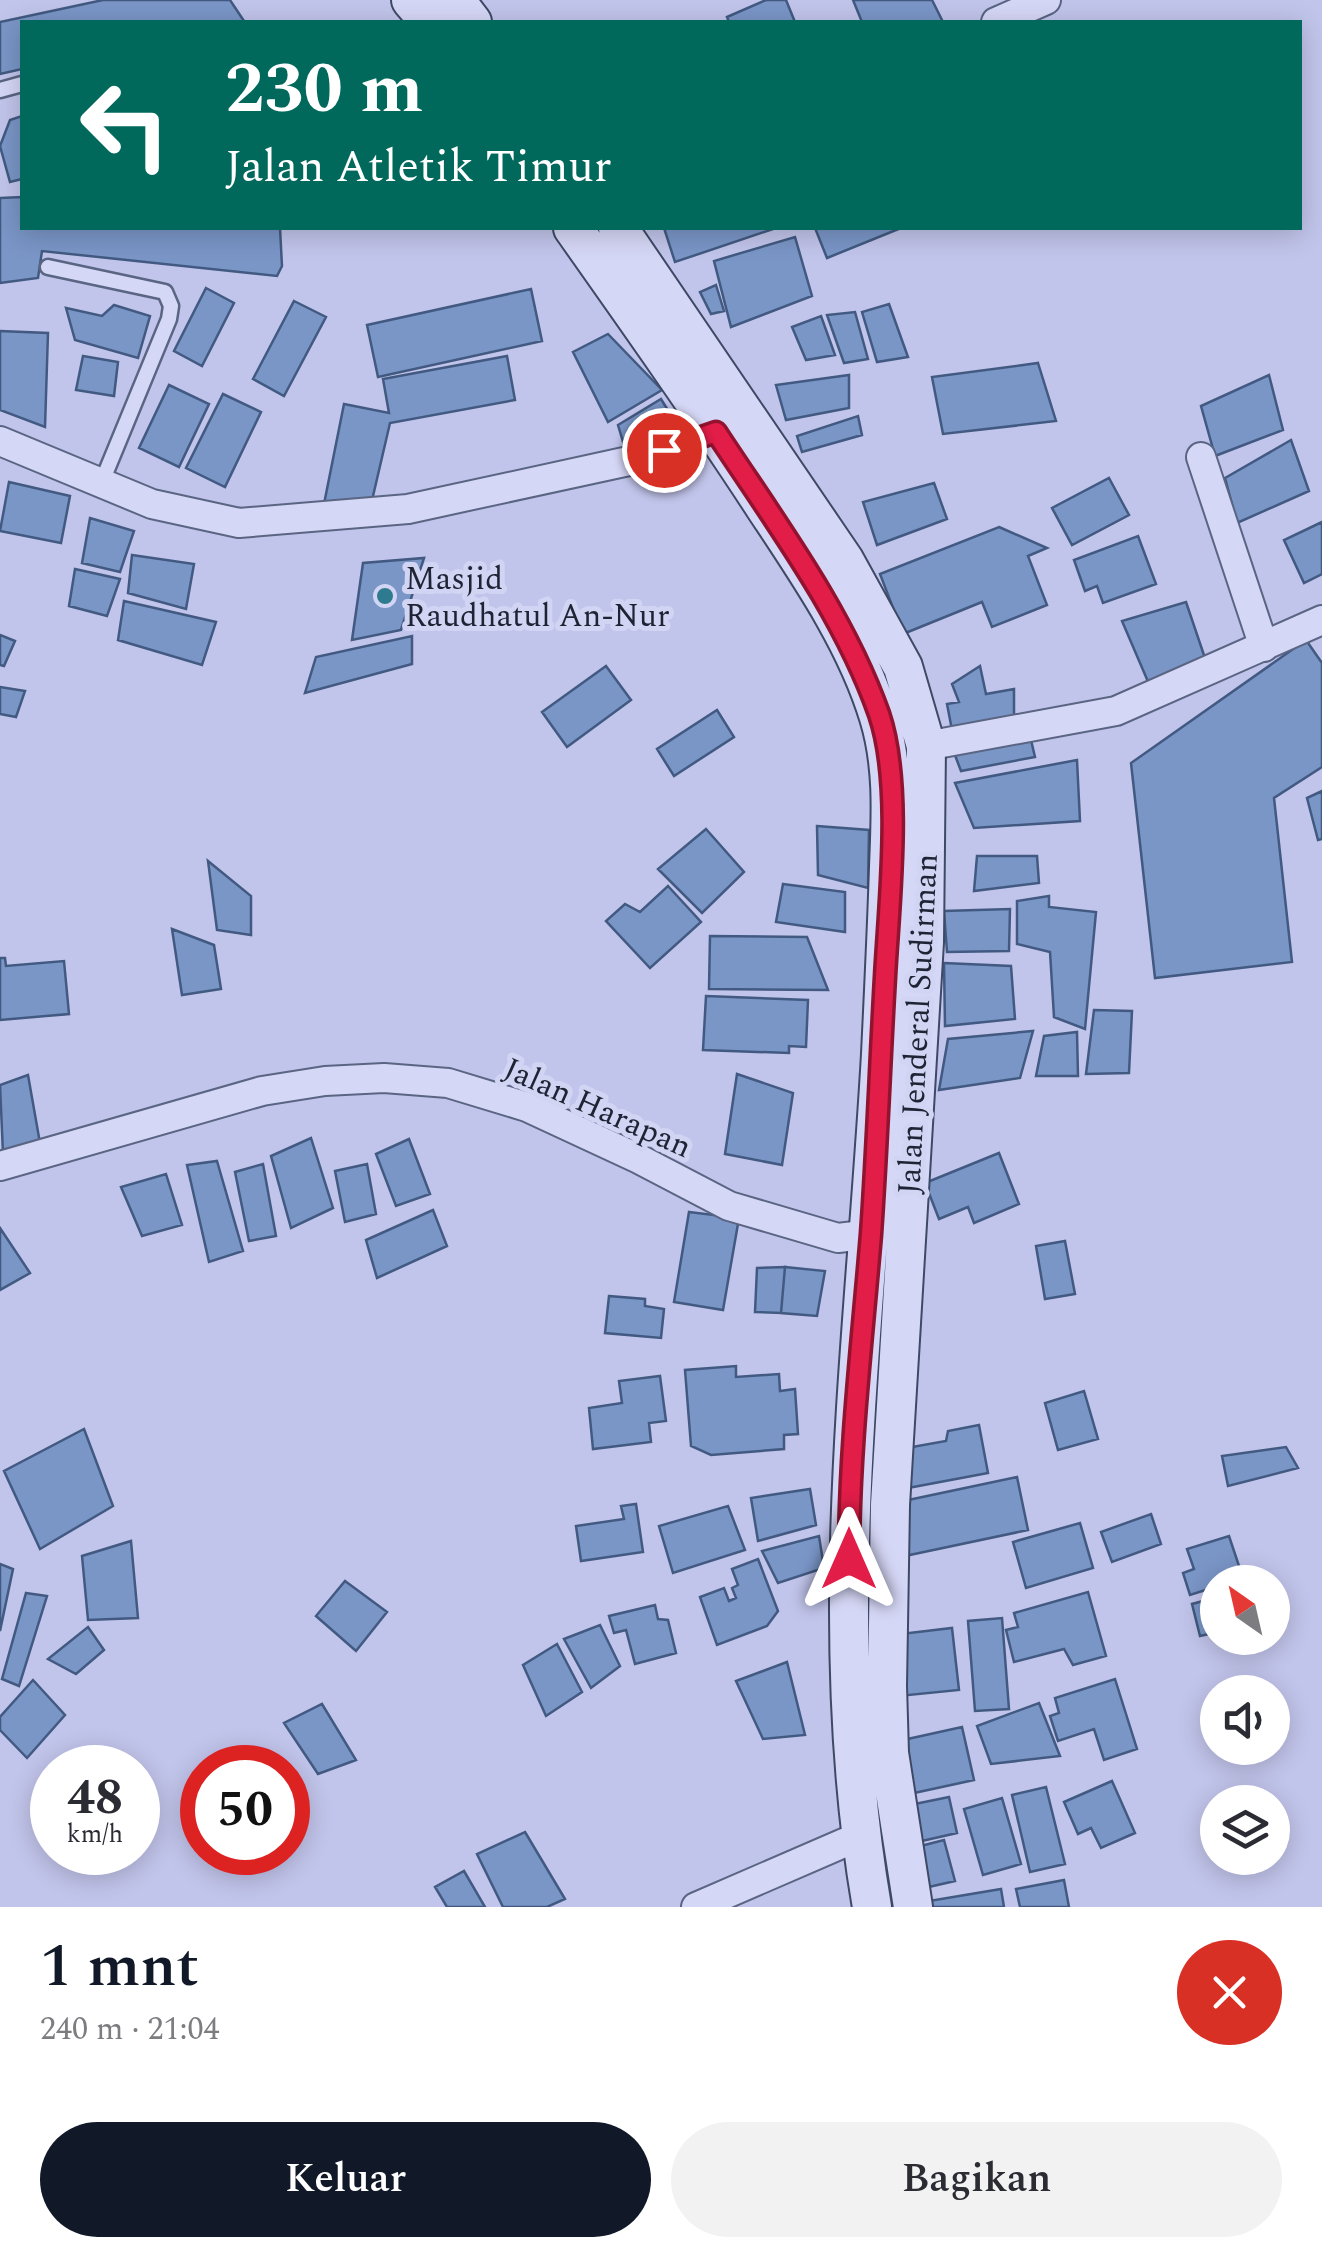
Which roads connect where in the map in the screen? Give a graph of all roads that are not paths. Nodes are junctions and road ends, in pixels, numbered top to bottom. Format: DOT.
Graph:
graph roads {
  1 [pos="411,0"];
  2 [pos="455,0"];
  3 [pos="1046,0"];
  4 [pos="428,20"];
  5 [pos="470,20"];
  6 [pos="1001,20"];
  7 [pos="575,230"];
  8 [pos="619,230"];
  9 [pos="48,267"];
  10 [pos="731,424"];
  11 [pos="0,440"];
  12 [pos="1201,457"];
  13 [pos="100,484"];
  14 [pos="1322,620"];
  15 [pos="1264,646"];
  16 [pos="926,746"];
  17 [pos="0,1166"];
  18 [pos="871,1234"];
  19 [pos="854,1437"];
  20 [pos="893,1438"];
  21 [pos="860,1836"];
  22 [pos="696,1907"];
  23 [pos="872,1907"];
  24 [pos="913,1907"];
  1 -- 4 [label="main road"];
  2 -- 5 [label="main road"];
  3 -- 6 [label="street"];
  7 -- 10 [label="main road, Jalan Jenderal Sudirman"];
  8 -- 10 [label="main road, Jalan Jenderal Sudirman"];
  9 -- 13 [label="lane"];
  10 -- 13 [label="street"];
  10 -- 16 [label="main road, Jalan Jenderal Sudirman"];
  10 -- 18 [label="main road, Jalan Jenderal Sudirman"];
  11 -- 13 [label="street"];
  12 -- 15 [label="street"];
  14 -- 15 [label="street"];
  15 -- 16 [label="street"];
  16 -- 20 [label="main road, Jalan Jenderal Sudirman"];
  17 -- 18 [label="street, Jalan Harapan"];
  18 -- 19 [label="main road, Jalan Jenderal Sudirman"];
  19 -- 20 [label="main road"];
  19 -- 21 [label="main road, Jalan Jenderal Sudirman"];
  20 -- 24 [label="main road, Jalan Jenderal Sudirman"];
  21 -- 22 [label="street"];
  21 -- 23 [label="main road, Jalan Jenderal Sudirman"];
}
